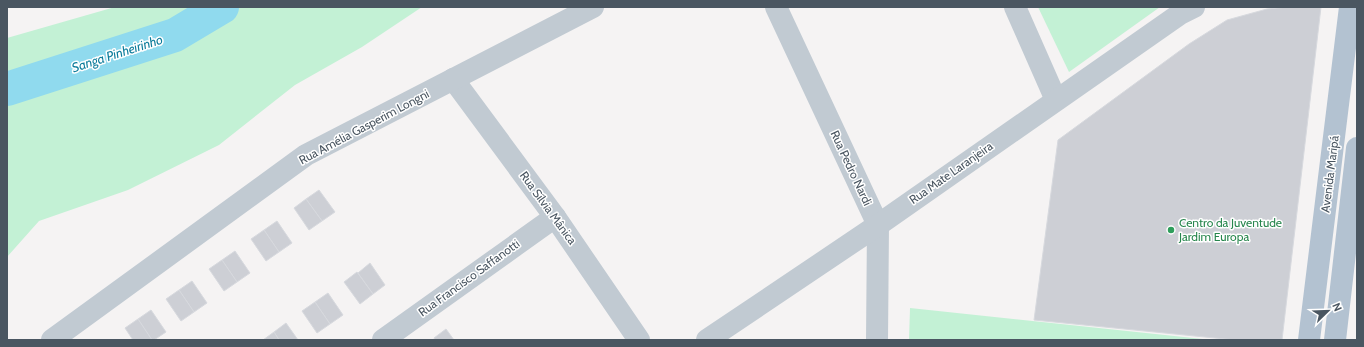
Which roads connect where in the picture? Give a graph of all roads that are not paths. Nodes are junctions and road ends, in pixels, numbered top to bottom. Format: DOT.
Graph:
graph roads {
  1 [pos="593,7"];
  2 [pos="776,7"];
  3 [pos="1015,7"];
  4 [pos="1194,7"];
  5 [pos="1350,7"];
  6 [pos="453,79"];
  7 [pos="1056,100"];
  8 [pos="1357,148"];
  9 [pos="555,217"];
  10 [pos="878,225"];
  11 [pos="52,340"];
  12 [pos="383,340"];
  13 [pos="639,340"];
  14 [pos="707,340"];
  15 [pos="876,340"];
  16 [pos="1309,340"];
  17 [pos="1335,340"];
  1 -- 6 [label="street, Rua Amélia Gasperim Longni"];
  2 -- 10 [label="street, Rua Pedro Nardi"];
  3 -- 7 [label="street"];
  4 -- 7 [label="street, Rua Mate Laranjeira"];
  5 -- 16 [label="main road, Avenida Maripá"];
  6 -- 9 [label="street, Rua Sílvia Mânica"];
  6 -- 11 [label="street, Rua Amélia Gasperim Longni"];
  7 -- 10 [label="street, Rua Mate Laranjeira"];
  8 -- 17 [label="main road, Avenida Maripá"];
  9 -- 12 [label="street, Rua Francisco Saffanotti"];
  9 -- 13 [label="street, Rua Sílvia Mânica"];
  10 -- 14 [label="street, Rua Mate Laranjeira"];
  10 -- 15 [label="street, Rua Pedro Nardi"];
}
